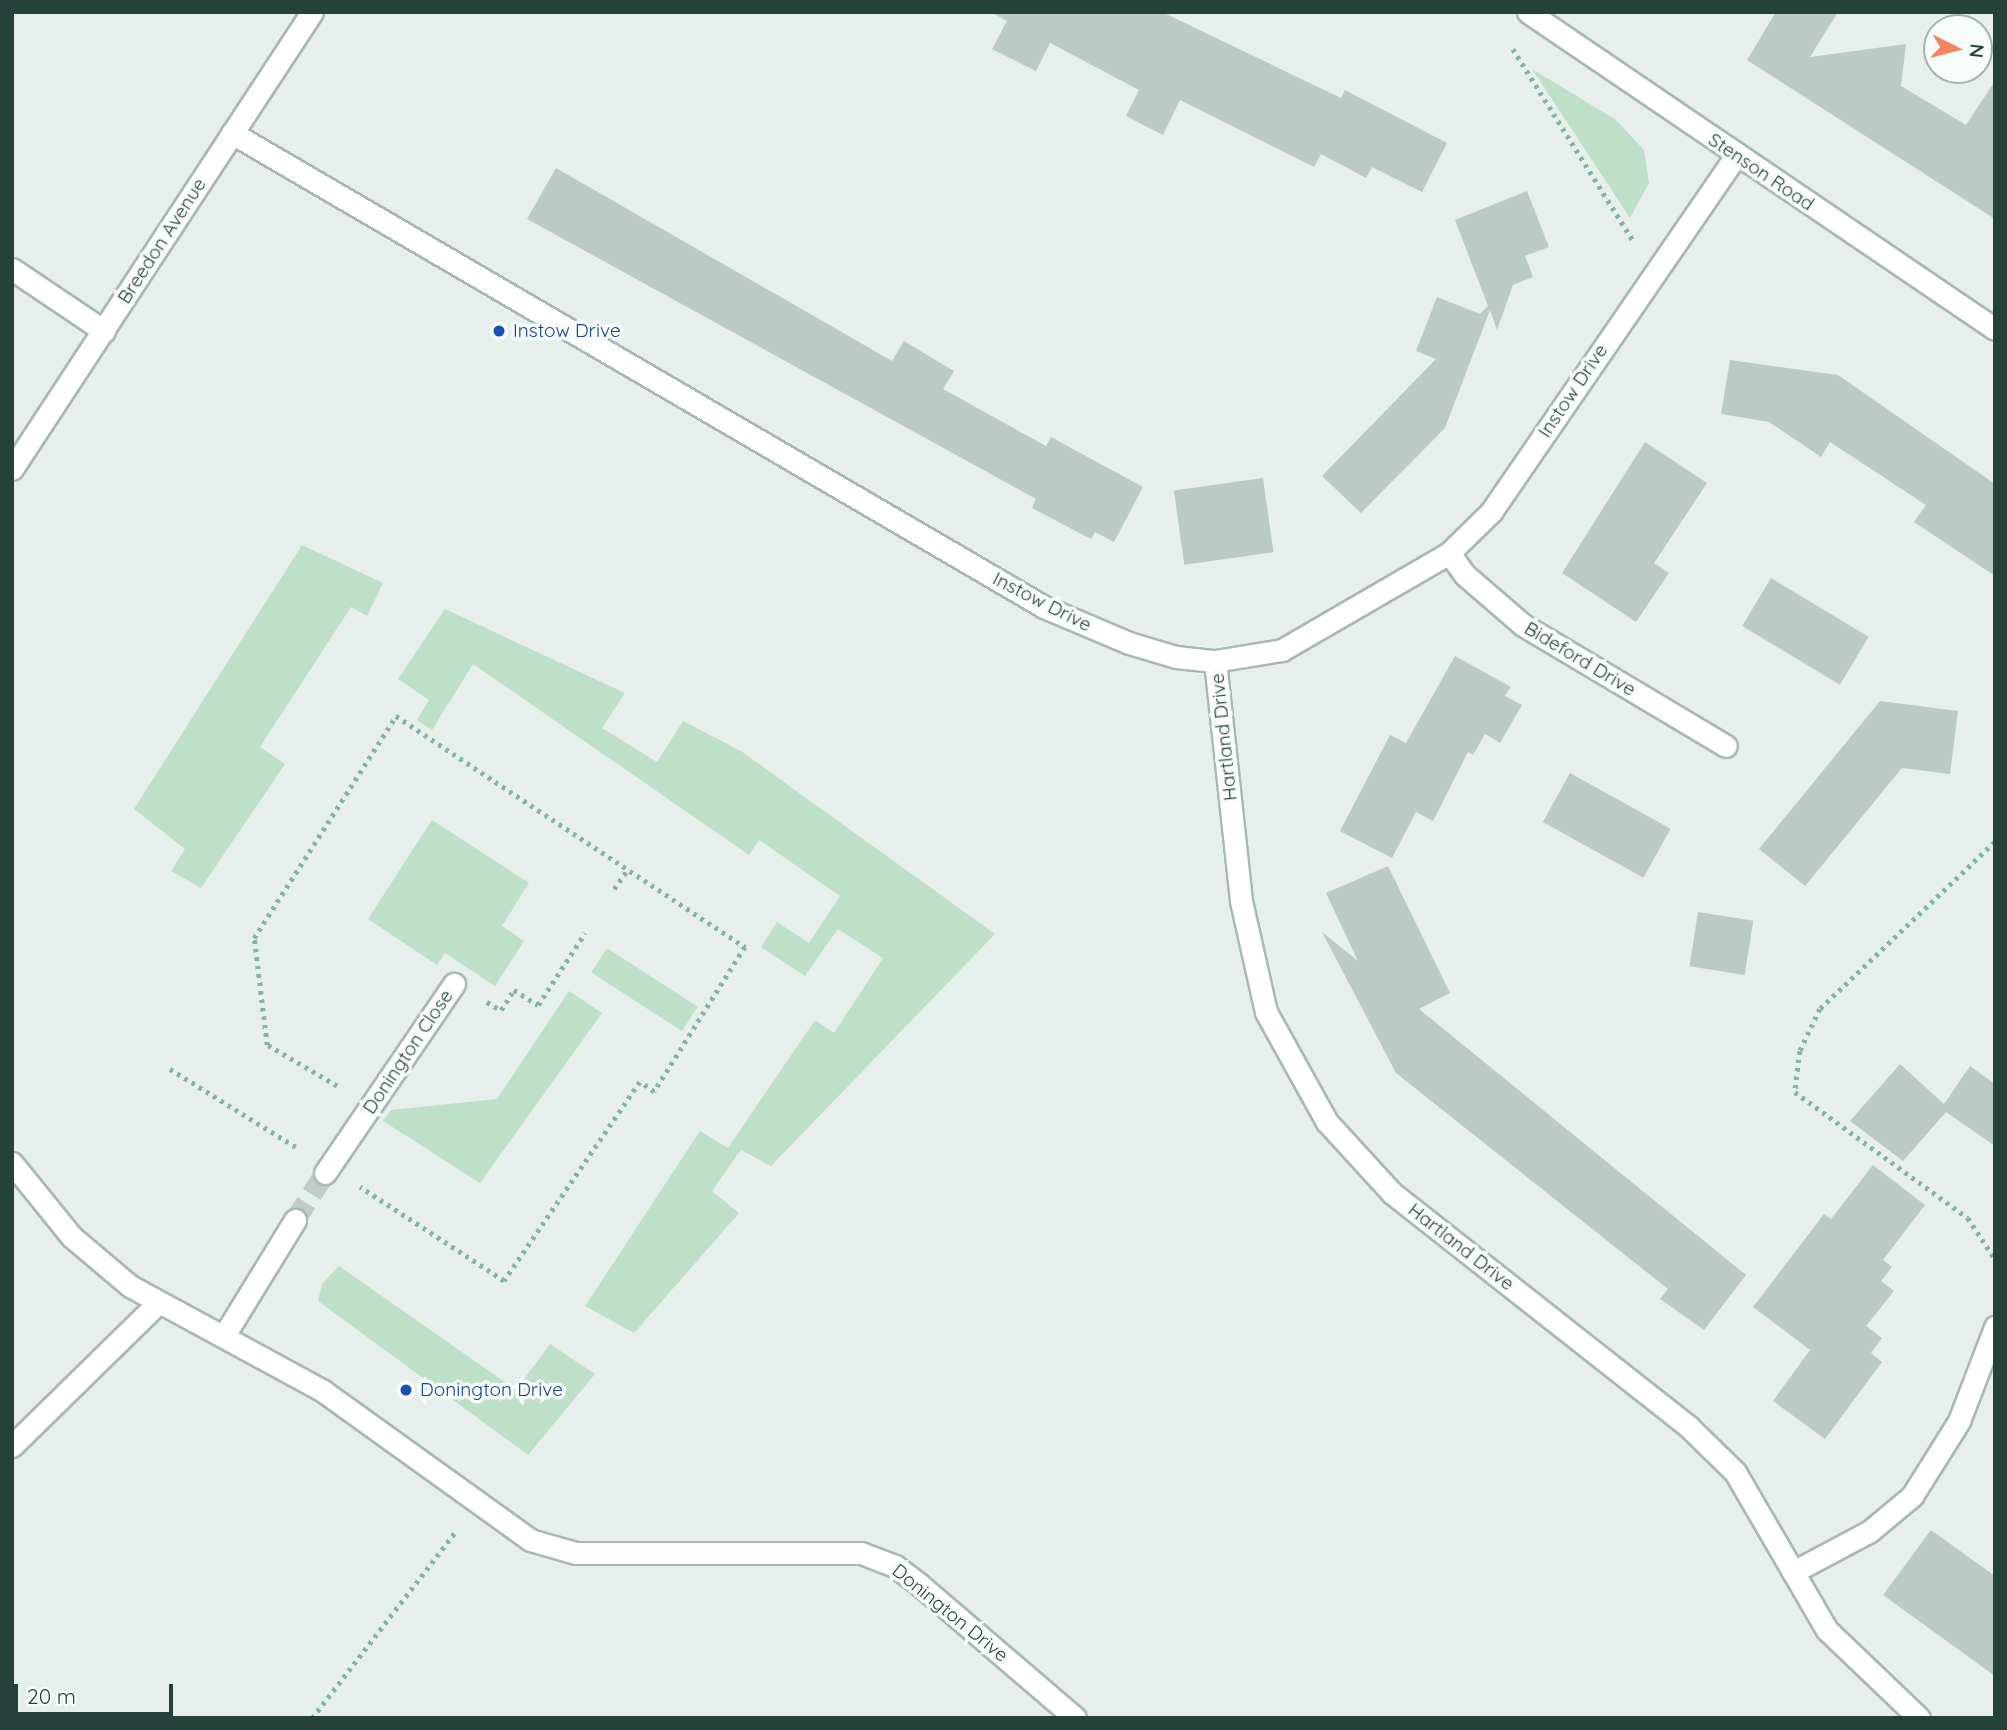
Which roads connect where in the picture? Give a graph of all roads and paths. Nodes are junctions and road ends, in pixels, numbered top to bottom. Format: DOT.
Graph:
graph roads {
  1 [pos="312,12"];
  2 [pos="1528,12"];
  3 [pos="1510,39"];
  4 [pos="232,134"];
  5 [pos="1736,156"];
  6 [pos="12,268"];
  7 [pos="1654,273"];
  8 [pos="1995,329"];
  9 [pos="104,331"];
  10 [pos="12,469"];
  11 [pos="1449,553"];
  12 [pos="1215,661"];
  13 [pos="1726,746"];
  14 [pos="1995,842"];
  15 [pos="628,869"];
  16 [pos="614,889"];
  17 [pos="585,933"];
  18 [pos="454,984"];
  19 [pos="12,1163"];
  20 [pos="325,1173"];
  21 [pos="295,1220"];
  22 [pos="1995,1259"];
  23 [pos="157,1304"];
  24 [pos="1995,1327"];
  25 [pos="225,1334"];
  26 [pos="12,1446"];
  27 [pos="477,1504"];
  28 [pos="1793,1573"];
  29 [pos="312,1718"];
  30 [pos="1075,1718"];
  31 [pos="1919,1718"];
  1 -- 4 [label="street, Breedon Avenue"];
  2 -- 5 [label="street, Stenson Road"];
  3 -- 7 [label="path"];
  4 -- 9 [label="street, Breedon Avenue"];
  4 -- 12 [label="street, Instow Drive"];
  5 -- 7 [label="street, Instow Drive"];
  5 -- 8 [label="street, Stenson Road"];
  6 -- 9 [label="street"];
  7 -- 11 [label="street, Instow Drive"];
  9 -- 10 [label="street, Breedon Avenue"];
  11 -- 12 [label="street, Instow Drive"];
  11 -- 13 [label="street, Bideford Drive"];
  12 -- 28 [label="street, Hartland Drive"];
  14 -- 22 [label="path"];
  15 -- 16 [label="path"];
  17 -- 18 [label="path, Donington Close"];
  18 -- 20 [label="street, Donington Close"];
  19 -- 23 [label="street, Donington Drive"];
  21 -- 25 [label="street"];
  23 -- 25 [label="street, Donington Drive"];
  23 -- 26 [label="street"];
  24 -- 28 [label="street"];
  25 -- 27 [label="street, Donington Drive"];
  27 -- 29 [label="path"];
  27 -- 30 [label="street, Donington Drive"];
  28 -- 31 [label="street, Hartland Drive"];
}
